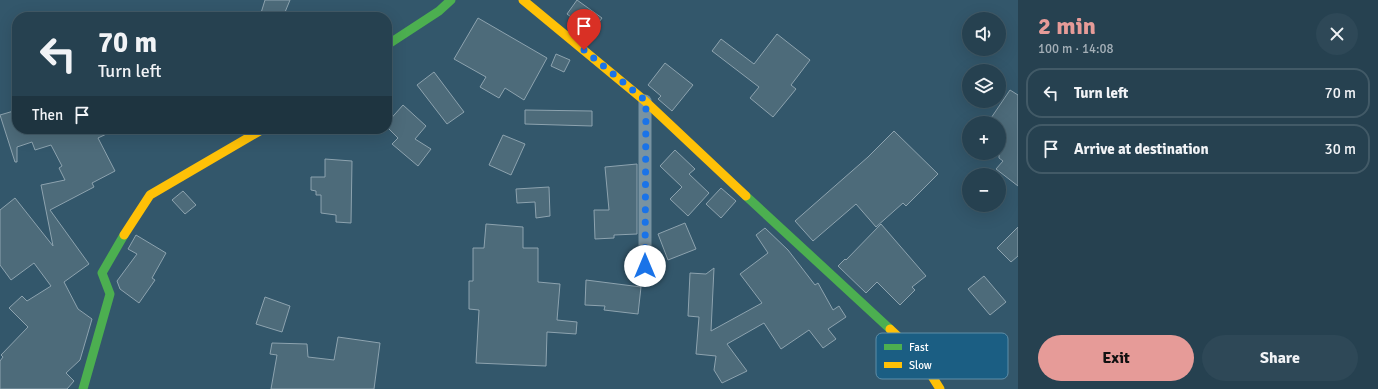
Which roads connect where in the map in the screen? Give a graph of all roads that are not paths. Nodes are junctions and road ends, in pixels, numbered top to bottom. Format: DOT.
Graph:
graph roads {
  1 [pos="451,0"];
  2 [pos="523,0"];
  3 [pos="392,42"];
  4 [pos="646,101"];
  5 [pos="254,134"];
  6 [pos="645,266"];
  7 [pos="894,333"];
  8 [pos="934,379"];
  9 [pos="83,389"];
  10 [pos="940,389"];
  1 -- 3 [label="street"];
  2 -- 4 [label="street"];
  4 -- 6 [label="street"];
  4 -- 7 [label="street"];
  5 -- 9 [label="street"];
  8 -- 10 [label="street"];
}
